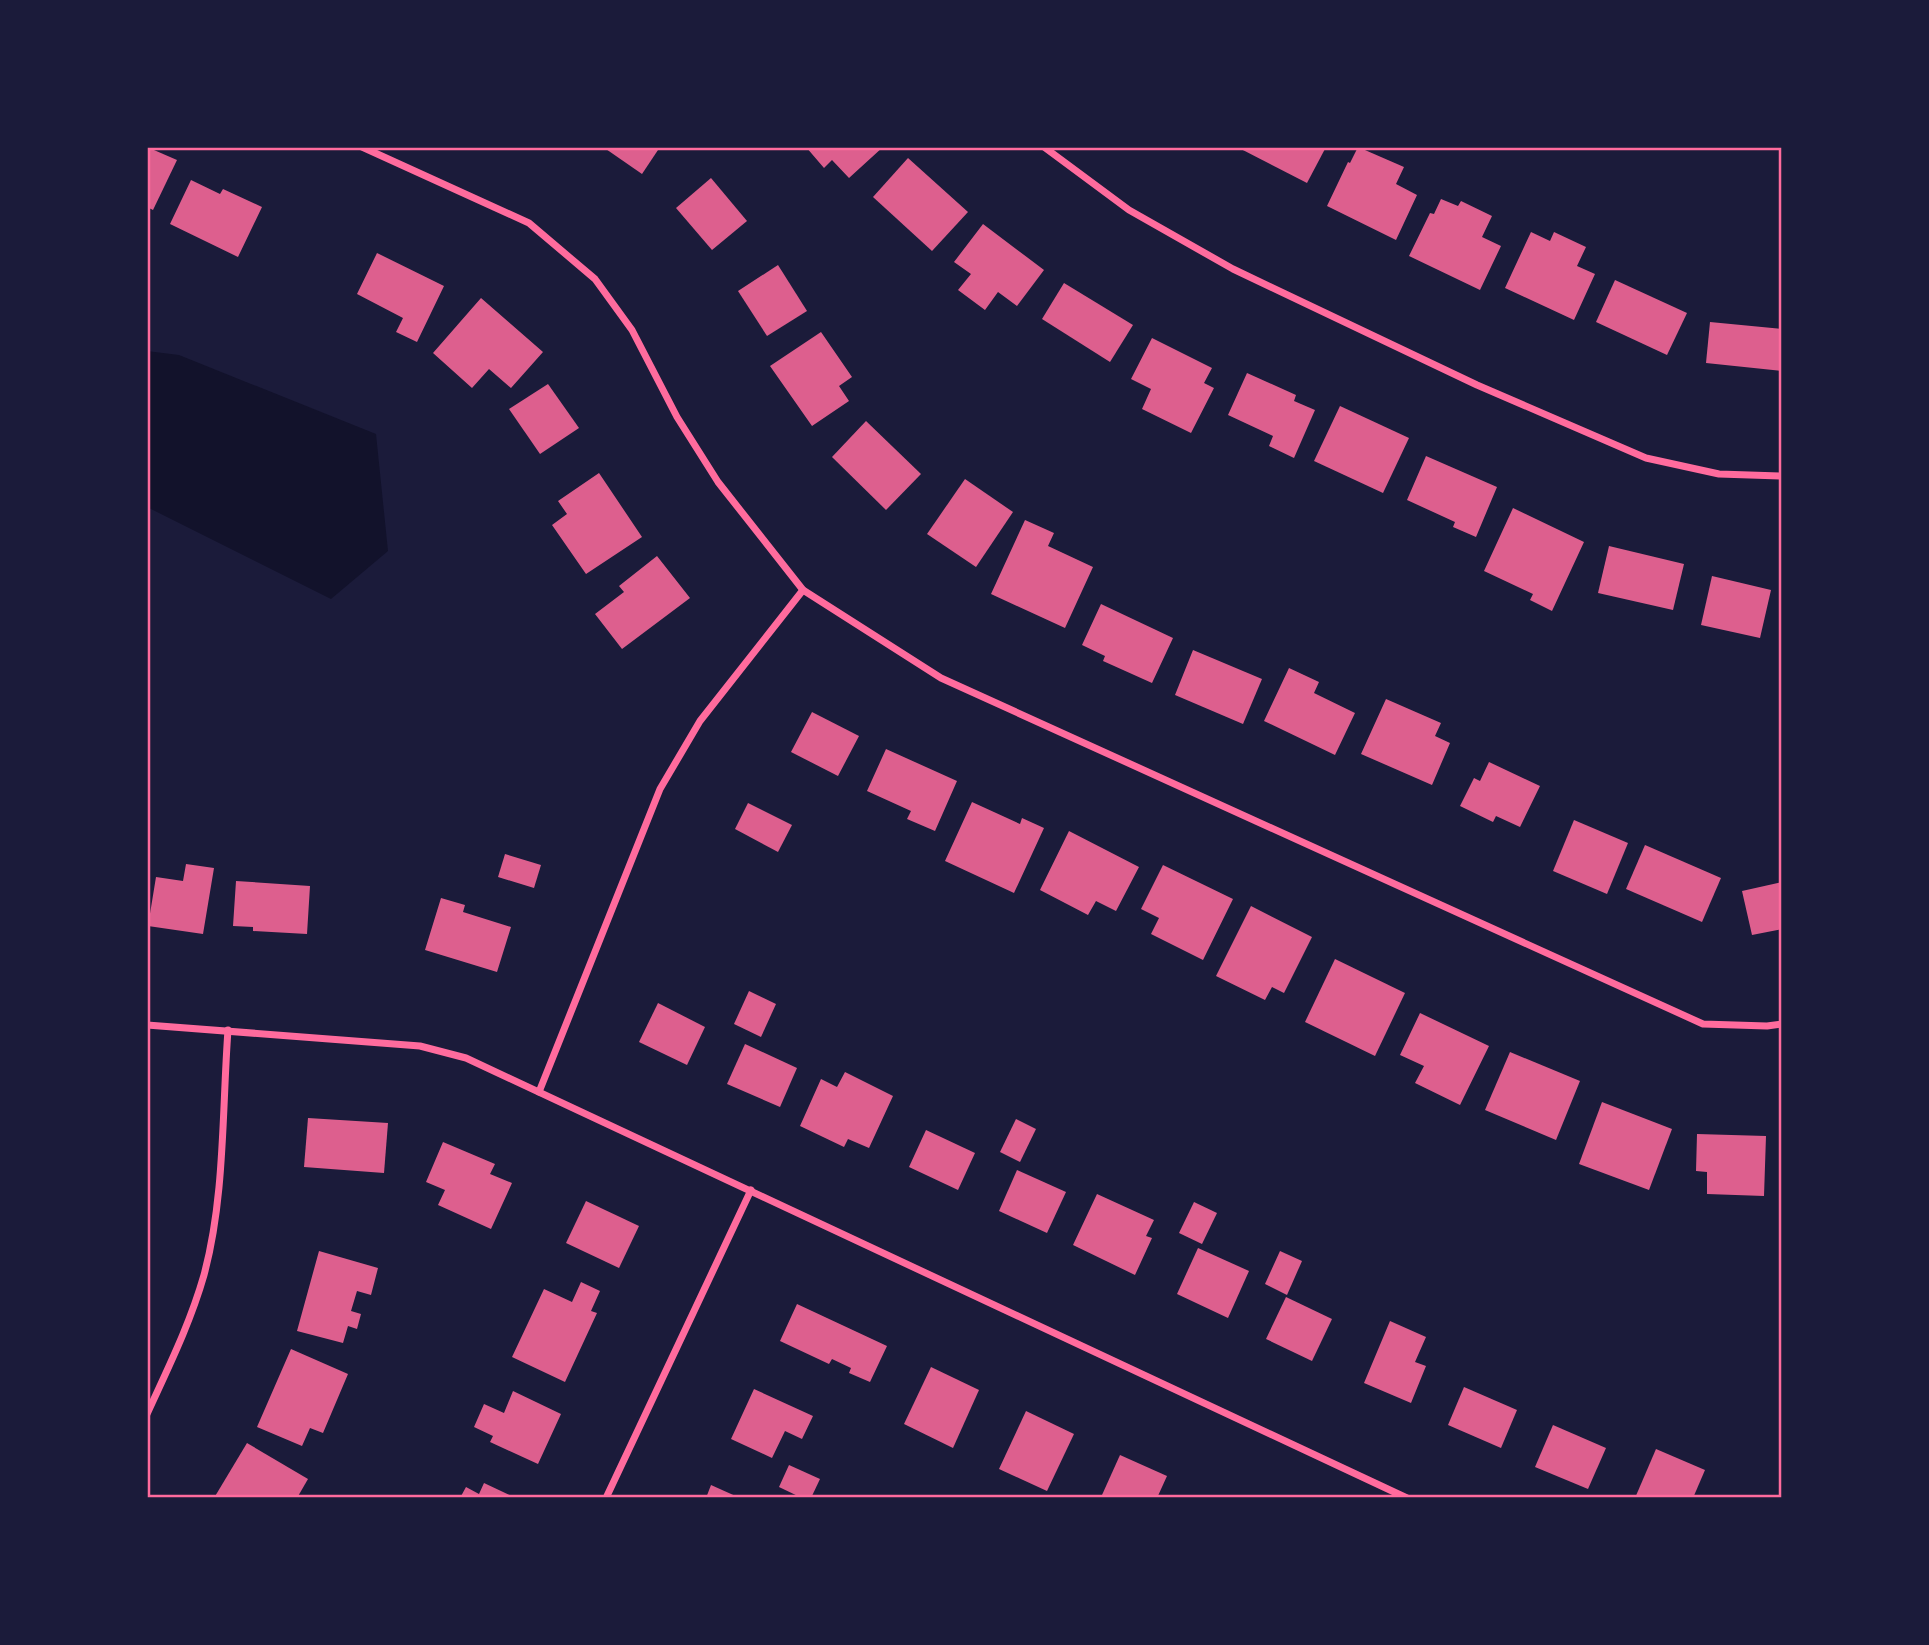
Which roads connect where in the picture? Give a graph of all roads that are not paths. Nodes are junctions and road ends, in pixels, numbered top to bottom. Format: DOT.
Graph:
graph roads {
  1 [pos="362,147"];
  2 [pos="1044,147"];
  3 [pos="374,150"];
  4 [pos="1782,476"];
  5 [pos="803,590"];
  6 [pos="1782,1024"];
  7 [pos="147,1025"];
  8 [pos="228,1030"];
  9 [pos="539,1092"];
  10 [pos="751,1190"];
  11 [pos="147,1414"];
  12 [pos="606,1498"];
  13 [pos="1407,1498"];
  1 -- 3 [label="street"];
  2 -- 4 [label="street"];
  3 -- 5 [label="street"];
  5 -- 6 [label="street"];
  5 -- 9 [label="street"];
  7 -- 8 [label="street"];
  8 -- 9 [label="street"];
  8 -- 11 [label="street"];
  9 -- 10 [label="street"];
  10 -- 12 [label="street"];
  10 -- 13 [label="street"];
}
